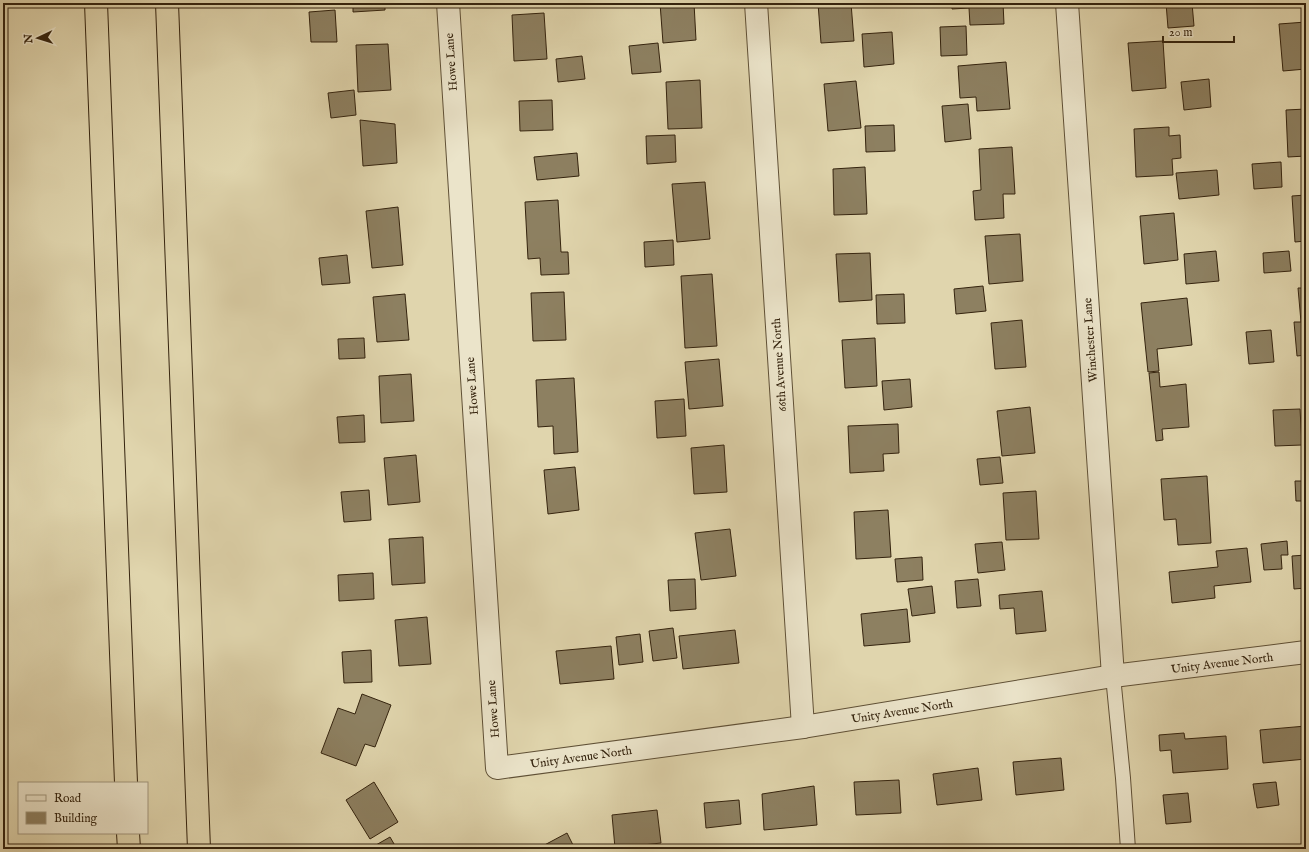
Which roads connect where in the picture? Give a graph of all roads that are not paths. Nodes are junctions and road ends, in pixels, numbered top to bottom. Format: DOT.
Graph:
graph roads {
  1 [pos="96,3"];
  2 [pos="167,3"];
  3 [pos="448,3"];
  4 [pos="756,3"];
  5 [pos="1067,3"];
  6 [pos="1306,652"];
  7 [pos="1114,676"];
  8 [pos="803,726"];
  9 [pos="497,768"];
  10 [pos="126,782"];
  11 [pos="128,834"];
  12 [pos="129,849"];
  13 [pos="199,849"];
  14 [pos="1128,849"];
  1 -- 10 [label="highway"];
  2 -- 13 [label="highway"];
  3 -- 9 [label="street, Howe Lane"];
  4 -- 8 [label="street, 66th Avenue North"];
  5 -- 7 [label="street, Winchester Lane"];
  6 -- 7 [label="street, Unity Avenue North"];
  7 -- 8 [label="street, Unity Avenue North"];
  7 -- 14 [label="lane"];
  8 -- 9 [label="street, Unity Avenue North"];
  11 -- 12 [label="highway"];
}
